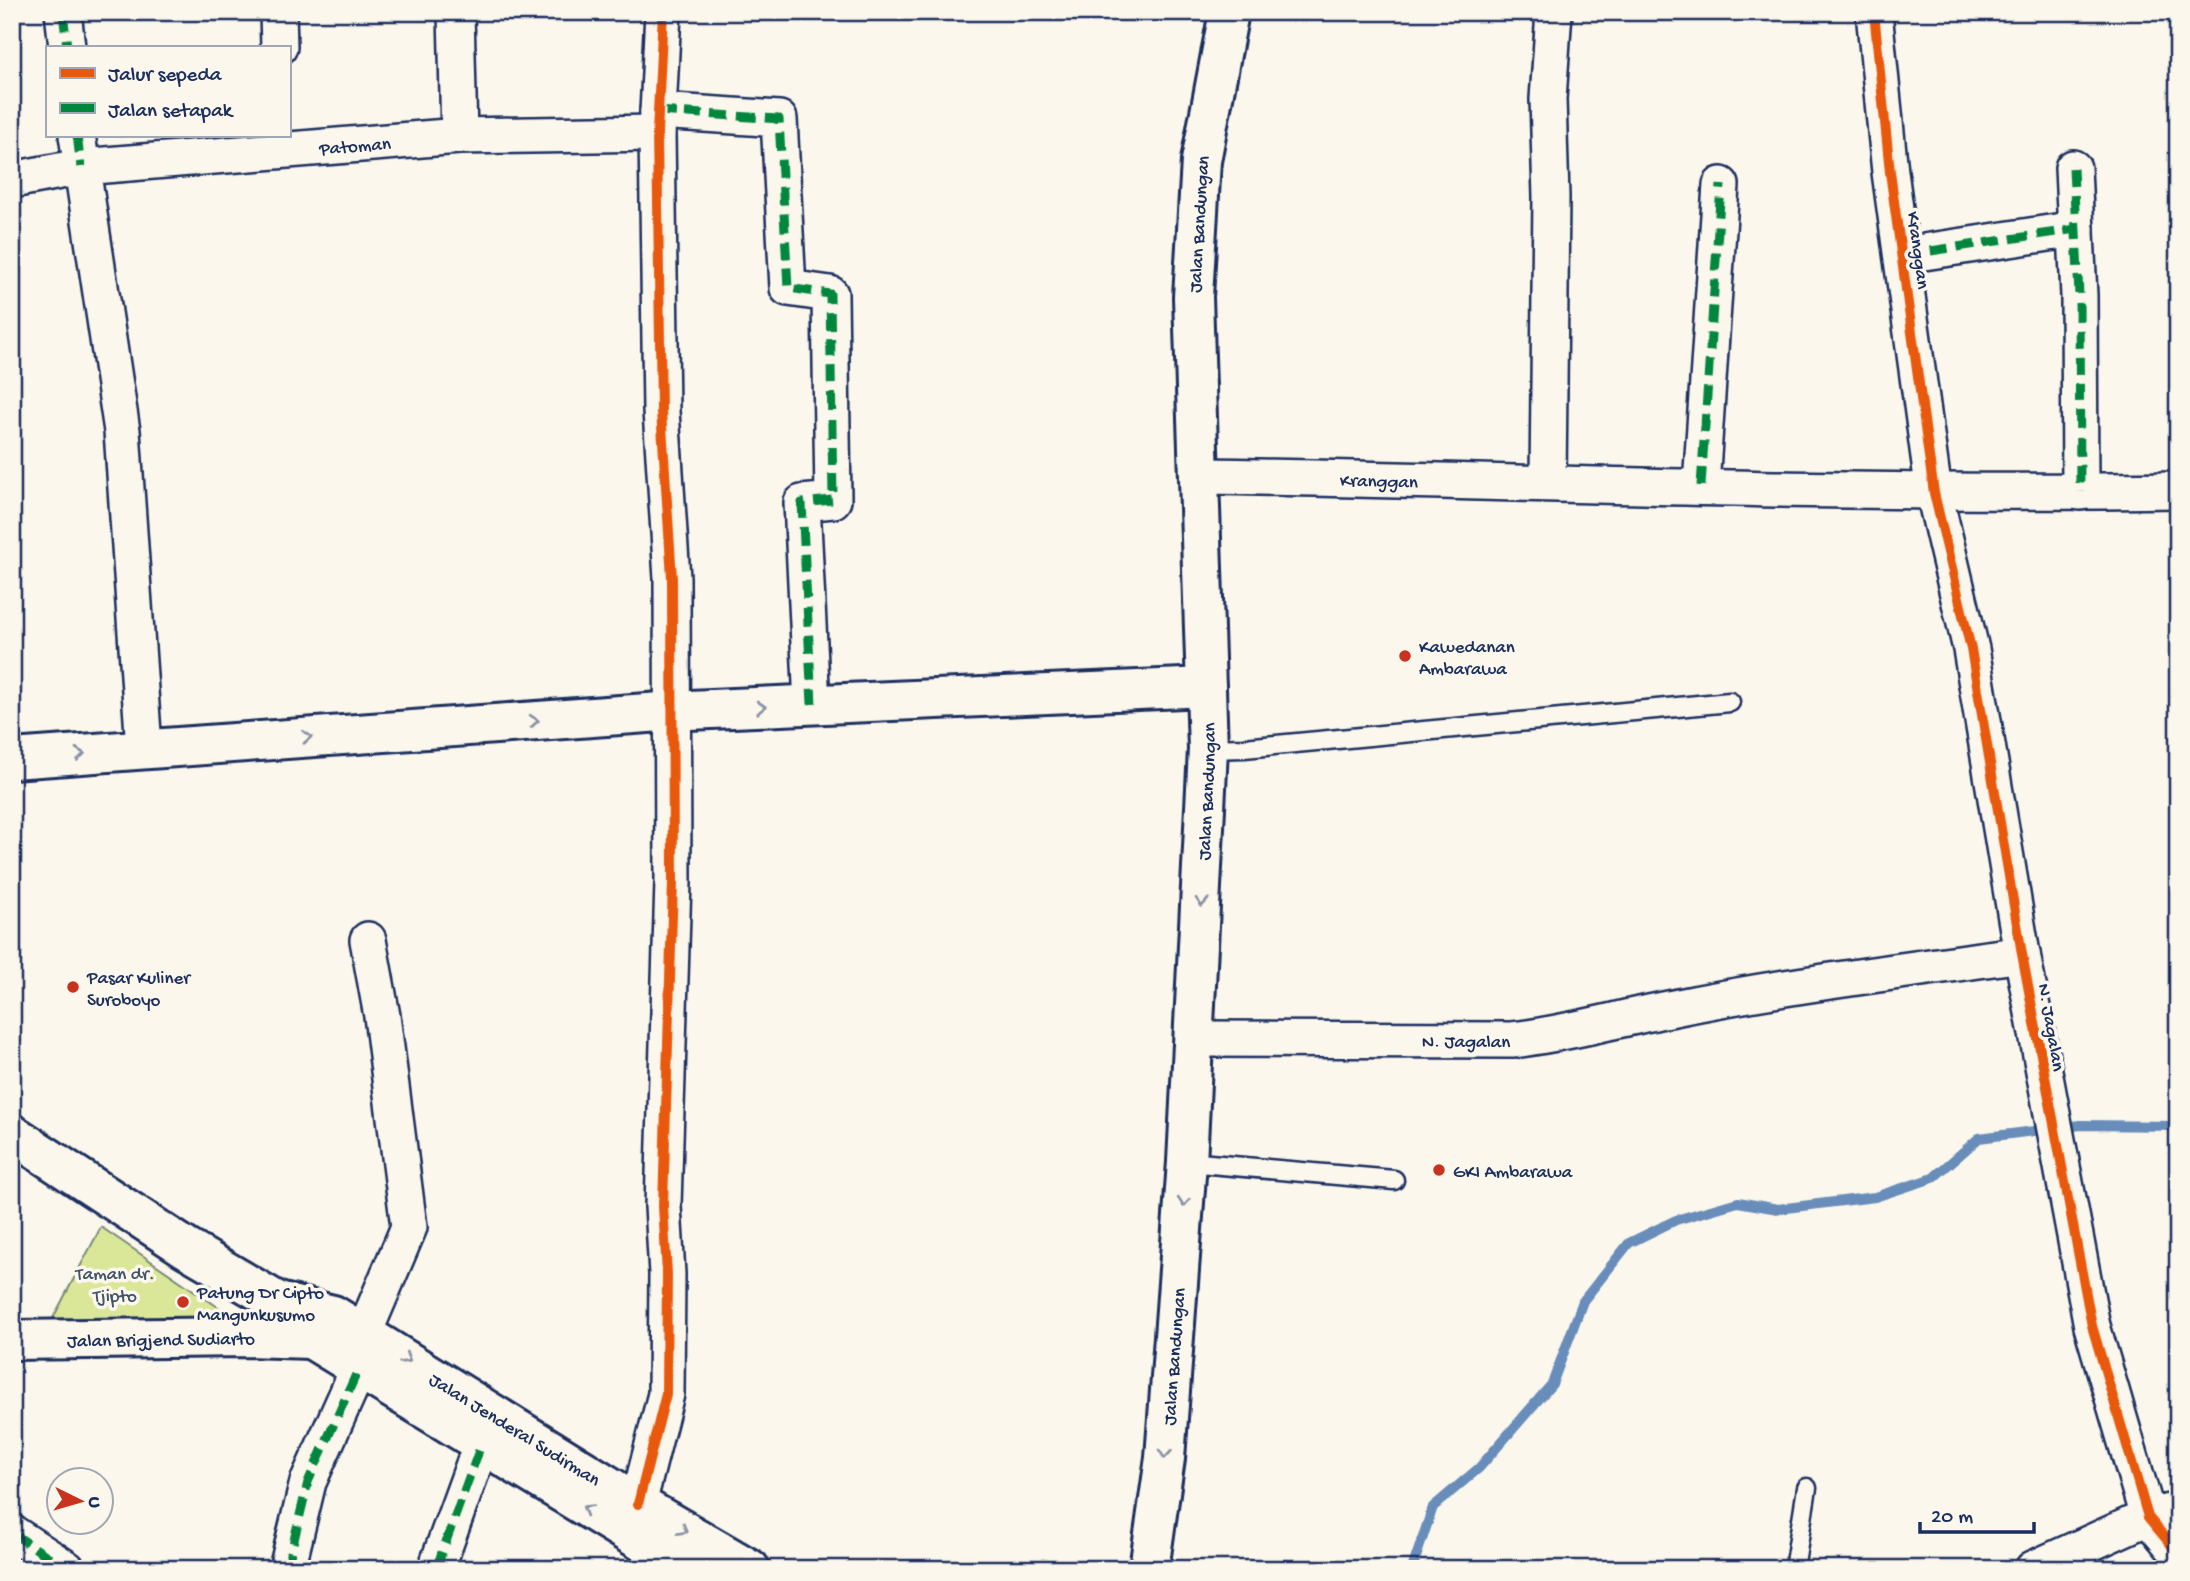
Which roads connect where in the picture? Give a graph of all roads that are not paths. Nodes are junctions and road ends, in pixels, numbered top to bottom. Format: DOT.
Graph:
graph roads {
  1 [pos="63,12"];
  2 [pos="278,12"];
  3 [pos="456,12"];
  4 [pos="663,12"];
  5 [pos="1229,12"];
  6 [pos="1554,12"];
  7 [pos="1874,12"];
  8 [pos="67,46"];
  9 [pos="279,46"];
  10 [pos="658,122"];
  11 [pos="459,136"];
  12 [pos="289,142"];
  13 [pos="79,151"];
  14 [pos="2073,169"];
  15 [pos="12,180"];
  16 [pos="1721,185"];
  17 [pos="2076,229"];
  18 [pos="1904,255"];
  19 [pos="1202,475"];
  20 [pos="1548,481"];
  21 [pos="1701,486"];
  22 [pos="2178,490"];
  23 [pos="2080,492"];
  24 [pos="1934,493"];
  25 [pos="1206,687"];
  26 [pos="1730,702"];
  27 [pos="811,704"];
  28 [pos="673,711"];
  29 [pos="144,748"];
  30 [pos="1208,749"];
  31 [pos="12,760"];
  32 [pos="368,940"];
  33 [pos="2022,954"];
  34 [pos="1196,1039"];
  35 [pos="12,1134"];
  36 [pos="1187,1162"];
  37 [pos="1394,1180"];
  38 [pos="278,1302"];
  39 [pos="364,1333"];
  40 [pos="311,1339"];
  41 [pos="12,1340"];
  42 [pos="358,1370"];
  43 [pos="481,1445"];
  44 [pos="1807,1488"];
  45 [pos="638,1504"];
  46 [pos="2163,1514"];
  47 [pos="12,1533"];
  48 [pos="2178,1553"];
  49 [pos="62,1567"];
  50 [pos="287,1569"];
  51 [pos="436,1569"];
  52 [pos="687,1569"];
  53 [pos="750,1569"];
  54 [pos="1149,1569"];
  55 [pos="1794,1569"];
  56 [pos="2033,1569"];
  1 -- 8 [label="street"];
  2 -- 9 [label="street"];
  3 -- 11 [label="street"];
  4 -- 10 [label="street"];
  5 -- 19 [label="main road, Jalan Bandungan"];
  6 -- 20 [label="street"];
  7 -- 18 [label="street, Kranggan"];
  10 -- 11 [label="street, Patoman"];
  10 -- 27 [label="street, Patoman"];
  10 -- 28 [label="street"];
  11 -- 12 [label="street, Patoman"];
  12 -- 13 [label="street, Patoman"];
  13 -- 15 [label="street, Patoman"];
  13 -- 29 [label="street"];
  14 -- 17 [label="street"];
  16 -- 21 [label="street"];
  17 -- 18 [label="street"];
  17 -- 23 [label="street"];
  18 -- 24 [label="street, Kranggan"];
  19 -- 20 [label="street, Kranggan"];
  19 -- 25 [label="main road, Jalan Bandungan"];
  20 -- 21 [label="street, Kranggan"];
  21 -- 24 [label="street, Kranggan"];
  22 -- 23 [label="street, Kranggan"];
  23 -- 24 [label="street, Kranggan"];
  24 -- 33 [label="street, N. Jagalan"];
  25 -- 27 [label="main road"];
  25 -- 30 [label="main road, Jalan Bandungan"];
  26 -- 30 [label="lane"];
  28 -- 27 [label="main road, one-way"];
  29 -- 28 [label="main road, one-way"];
  28 -- 45 [label="street"];
  31 -- 29 [label="main road, one-way"];
  30 -- 34 [label="main road, Jalan Bandungan, one-way"];
  32 -- 39 [label="street"];
  33 -- 34 [label="street, N. Jagalan"];
  33 -- 46 [label="street, N. Jagalan"];
  34 -- 36 [label="main road, Jalan Bandungan"];
  35 -- 38 [label="main road, Jalan Jenderal Sudirman"];
  36 -- 37 [label="lane"];
  36 -- 54 [label="main road, Jalan Bandungan, one-way"];
  38 -- 39 [label="main road, Jalan Jenderal Sudirman"];
  38 -- 40 [label="main road, Jalan Jenderal Sudirman"];
  39 -- 45 [label="main road, Jalan Jenderal Sudirman, one-way"];
  40 -- 41 [label="main road, Jalan Brigjend Sudiarto"];
  40 -- 42 [label="main road, Jalan Jenderal Sudirman"];
  42 -- 43 [label="main road, Jalan Jenderal Sudirman"];
  42 -- 50 [label="street"];
  43 -- 51 [label="street"];
  52 -- 43 [label="main road, Jalan Jenderal Sudirman, one-way"];
  44 -- 55 [label="lane"];
  45 -- 53 [label="main road, Jalan Jenderal Sudirman, one-way"];
  46 -- 48 [label="street, N. Jagalan"];
  46 -- 56 [label="street"];
  47 -- 49 [label="street"];
}
